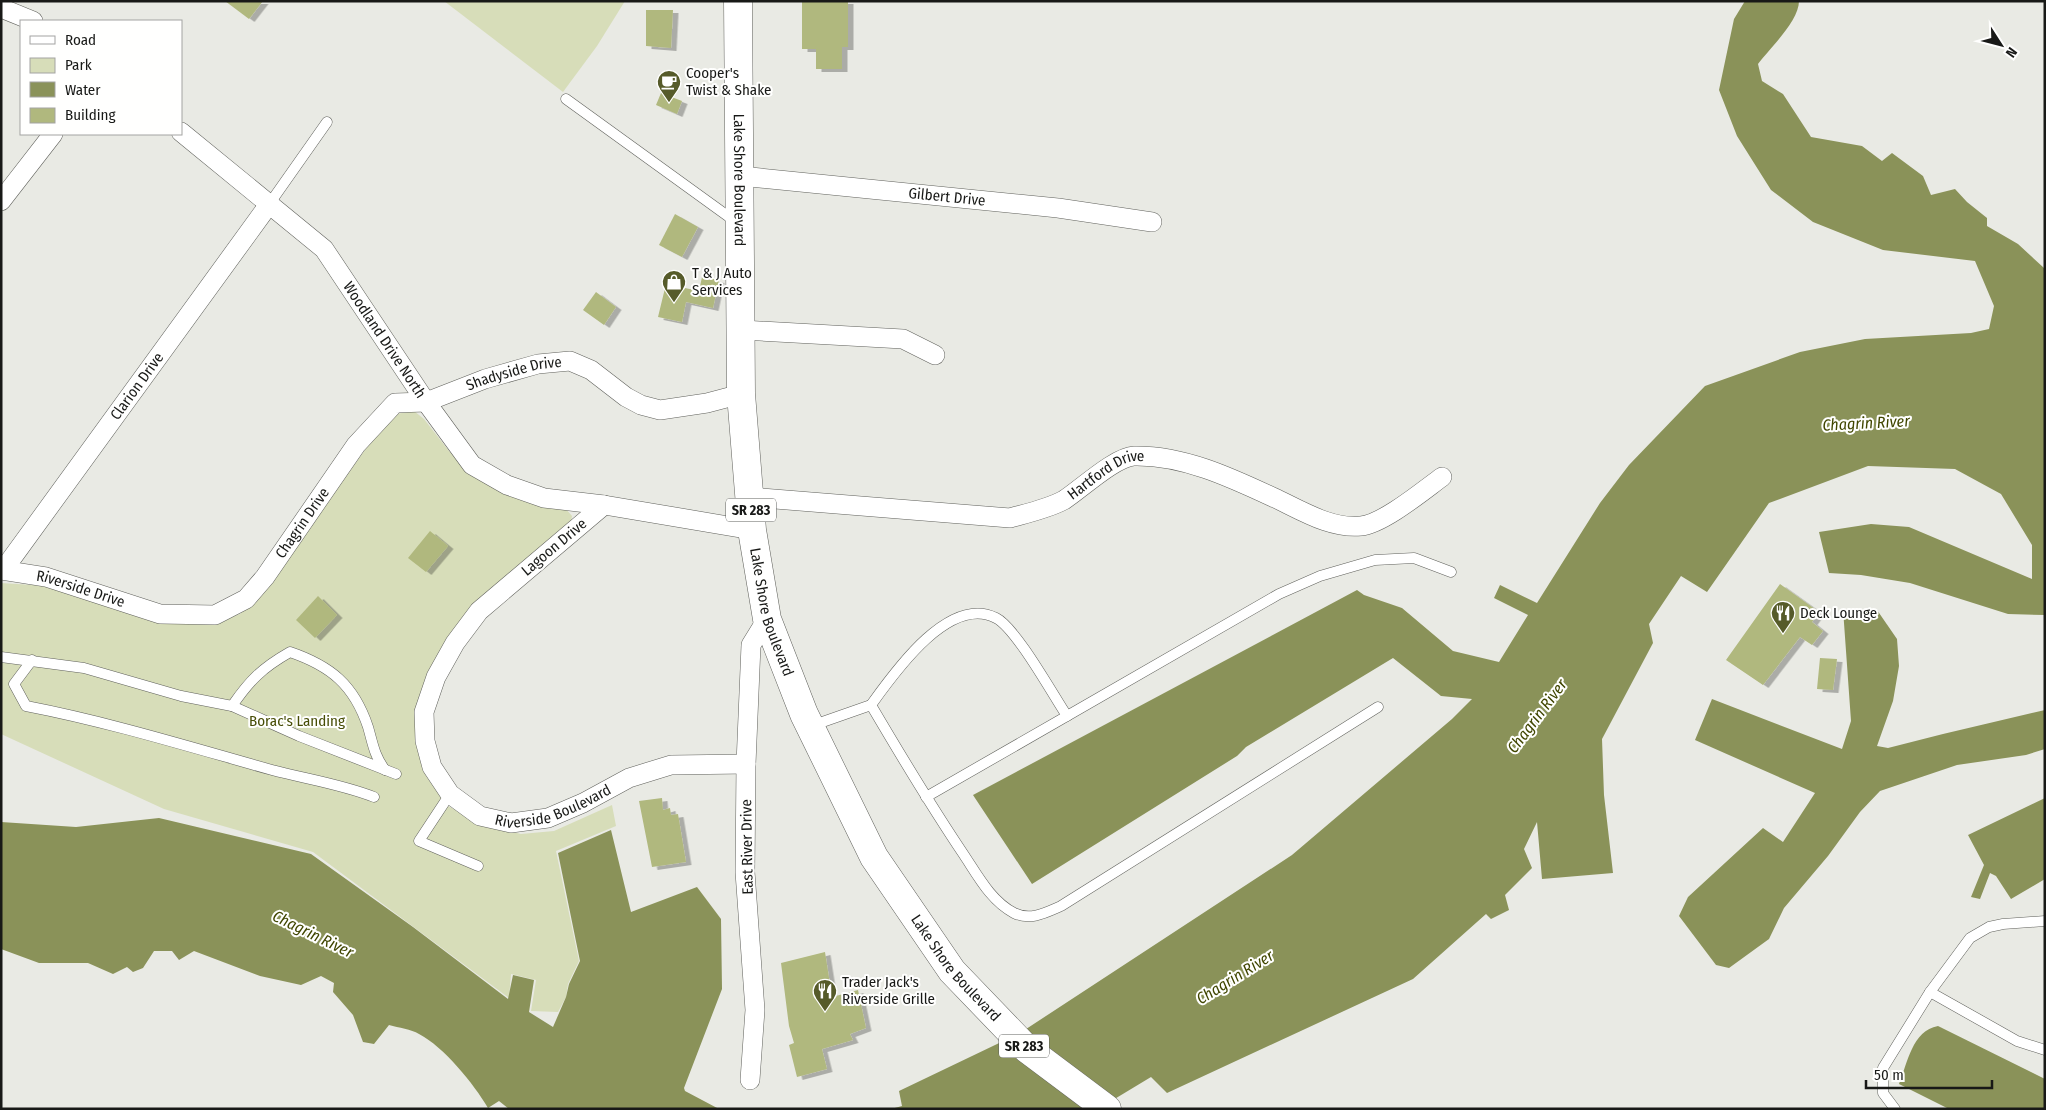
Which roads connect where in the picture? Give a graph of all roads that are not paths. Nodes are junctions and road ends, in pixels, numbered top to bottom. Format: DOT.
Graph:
graph roads {
  1 [pos="738,1"];
  2 [pos="1,8"];
  3 [pos="31,20"];
  4 [pos="566,99"];
  5 [pos="328,122"];
  6 [pos="182,133"];
  7 [pos="52,135"];
  8 [pos="740,176"];
  9 [pos="1,201"];
  10 [pos="270,203"];
  11 [pos="1152,222"];
  12 [pos="741,226"];
  13 [pos="742,330"];
  14 [pos="934,356"];
  15 [pos="741,394"];
  16 [pos="426,402"];
  17 [pos="1442,477"];
  18 [pos="750,496"];
  19 [pos="604,505"];
  20 [pos="752,530"];
  21 [pos="2,570"];
  22 [pos="1451,572"];
  23 [pos="160,614"];
  24 [pos="767,618"];
  25 [pos="1,657"];
  26 [pos="32,660"];
  27 [pos="871,705"];
  28 [pos="232,706"];
  29 [pos="1378,708"];
  30 [pos="424,712"];
  31 [pos="1067,716"];
  32 [pos="810,727"];
  33 [pos="746,764"];
  34 [pos="384,770"];
  35 [pos="396,774"];
  36 [pos="450,794"];
  37 [pos="374,797"];
  38 [pos="926,797"];
  39 [pos="478,866"];
  40 [pos="2045,921"];
  41 [pos="1930,992"];
  42 [pos="2045,1050"];
  43 [pos="750,1080"];
  44 [pos="1107,1109"];
  45 [pos="1895,1109"];
  1 -- 8 [label="main road, Lake Shore Boulevard / SR 283"];
  2 -- 3 [label="street"];
  4 -- 12 [label="lane"];
  5 -- 10 [label="lane"];
  6 -- 10 [label="street, Woodland Drive North"];
  7 -- 9 [label="street"];
  8 -- 11 [label="street, Gilbert Drive"];
  8 -- 12 [label="main road, Lake Shore Boulevard / SR 283"];
  10 -- 16 [label="street, Woodland Drive North"];
  10 -- 21 [label="street, Clarion Drive"];
  12 -- 13 [label="main road, Lake Shore Boulevard / SR 283"];
  13 -- 14 [label="street"];
  13 -- 15 [label="main road, Lake Shore Boulevard / SR 283"];
  15 -- 16 [label="street, Shadyside Drive"];
  15 -- 18 [label="main road, Lake Shore Boulevard / SR 283"];
  16 -- 19 [label="street, Woodland Drive North"];
  16 -- 23 [label="street, Chagrin Drive"];
  17 -- 18 [label="street, Hartford Drive"];
  18 -- 20 [label="main road, Lake Shore Boulevard / SR 283"];
  19 -- 20 [label="street"];
  19 -- 30 [label="street, Lagoon Drive"];
  20 -- 24 [label="main road, Lake Shore Boulevard / SR 283"];
  21 -- 23 [label="street, Riverside Drive"];
  22 -- 31 [label="lane"];
  24 -- 32 [label="main road, Lake Shore Boulevard / SR 283"];
  24 -- 33 [label="street, East River Drive"];
  25 -- 26 [label="lane"];
  26 -- 28 [label="lane"];
  26 -- 37 [label="lane"];
  27 -- 31 [label="lane"];
  27 -- 32 [label="lane"];
  27 -- 38 [label="lane"];
  28 -- 34 [label="lane"];
  28 -- 34 [label="lane"];
  29 -- 38 [label="lane"];
  30 -- 36 [label="street, Riverside Boulevard"];
  31 -- 38 [label="lane"];
  32 -- 44 [label="main road, Lake Shore Boulevard / SR 283"];
  33 -- 36 [label="street, Riverside Boulevard"];
  33 -- 43 [label="street, East River Drive"];
  34 -- 35 [label="lane"];
  36 -- 39 [label="lane"];
  40 -- 41 [label="lane"];
  41 -- 42 [label="lane"];
  41 -- 45 [label="lane"];
}
